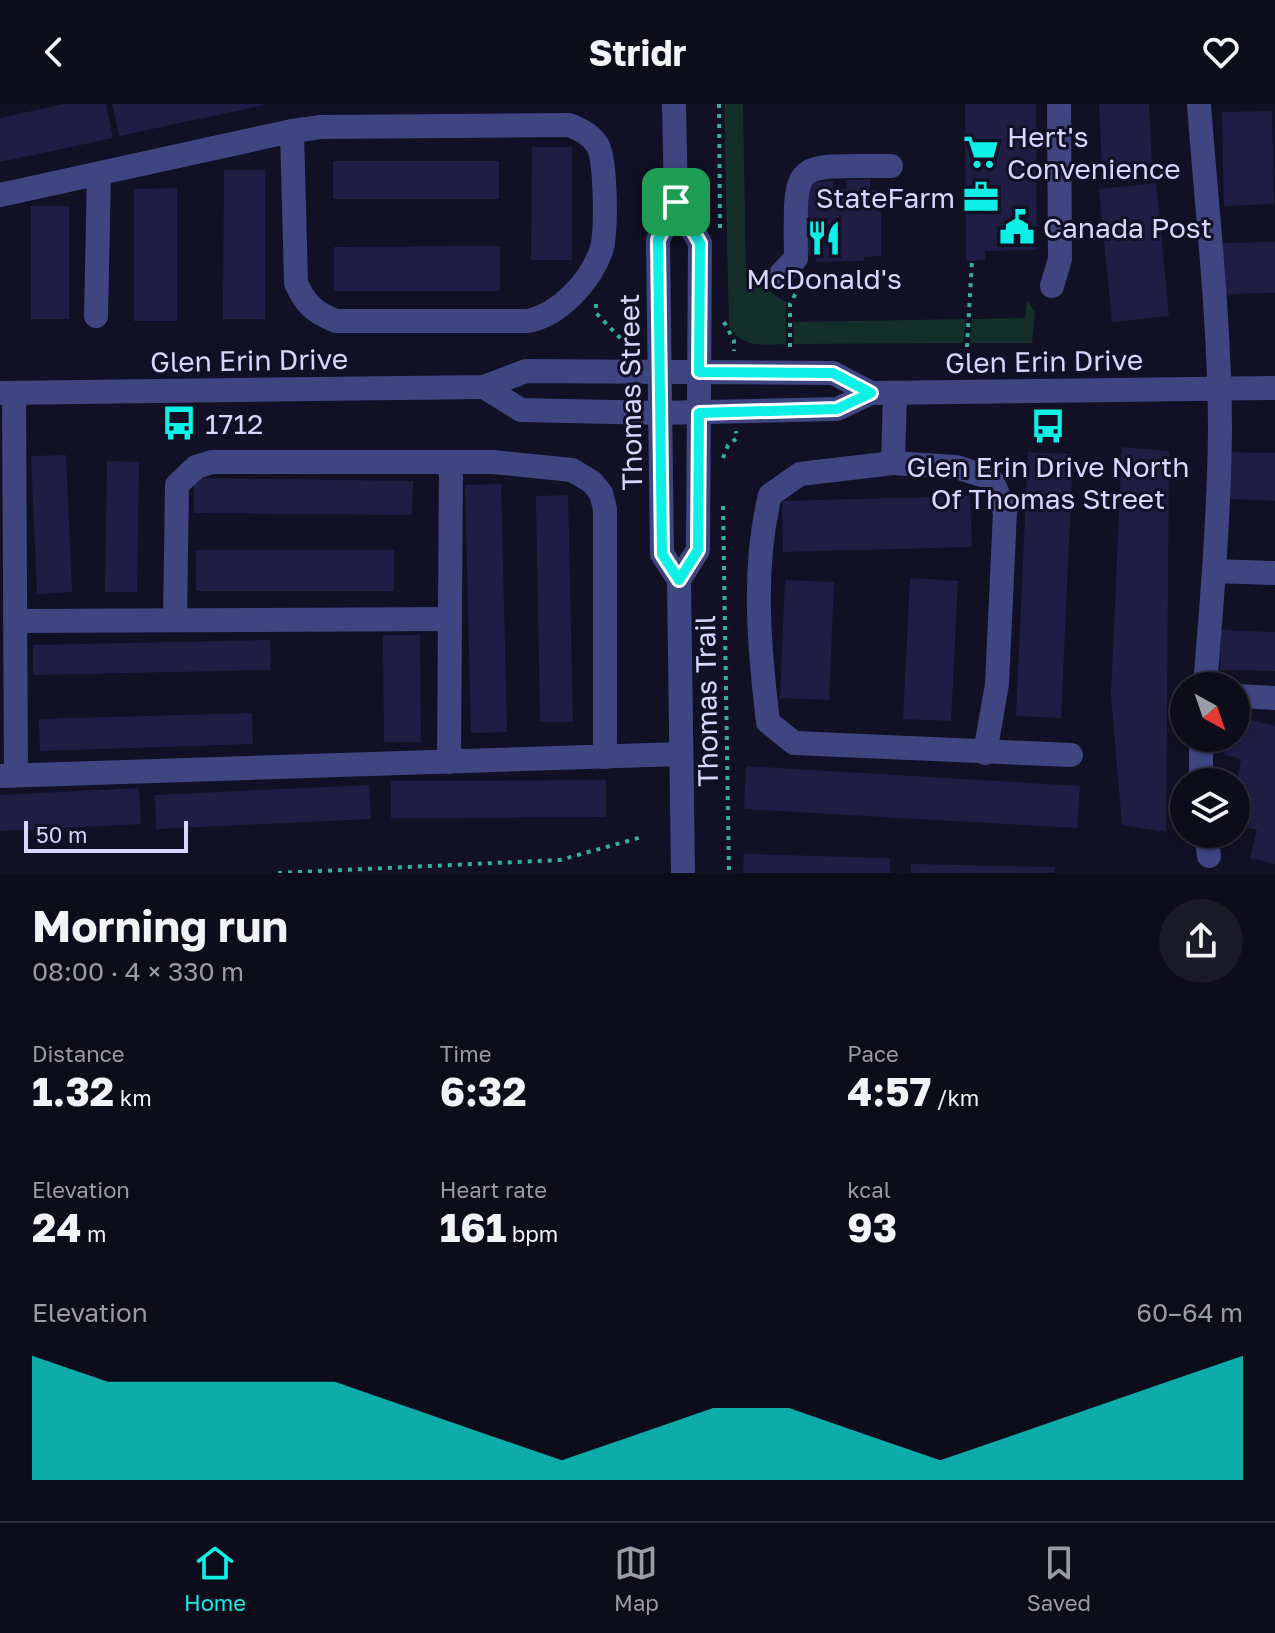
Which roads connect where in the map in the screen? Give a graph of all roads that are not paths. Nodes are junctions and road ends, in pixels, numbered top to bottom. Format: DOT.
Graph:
graph roads {
  1 [pos="674,104"];
  2 [pos="1059,104"];
  3 [pos="1199,104"];
  4 [pos="425,114"];
  5 [pos="292,131"];
  6 [pos="891,166"];
  7 [pos="99,174"];
  8 [pos="0,195"];
  9 [pos="676,202"];
  10 [pos="791,278"];
  11 [pos="1052,286"];
  12 [pos="96,316"];
  13 [pos="660,372"];
  14 [pos="699,372"];
  15 [pos="484,387"];
  16 [pos="1275,388"];
  17 [pos="1219,389"];
  18 [pos="7,393"];
  19 [pos="871,393"];
  20 [pos="895,393"];
  21 [pos="660,413"];
  22 [pos="699,413"];
  23 [pos="893,463"];
  24 [pos="451,464"];
  25 [pos="1214,571"];
  26 [pos="1275,573"];
  27 [pos="679,580"];
  28 [pos="450,619"];
  29 [pos="175,620"];
  30 [pos="15,621"];
  31 [pos="1206,672"];
  32 [pos="1250,697"];
  33 [pos="1275,698"];
  34 [pos="985,753"];
  35 [pos="681,754"];
  36 [pos="1071,755"];
  37 [pos="605,757"];
  38 [pos="449,762"];
  39 [pos="8,776"];
  40 [pos="683,873"];
  1 -- 9 [label="street, Thomas Street"];
  2 -- 11 [label="street"];
  3 -- 17 [label="street"];
  4 -- 5 [label="street, Glen Erin Drive"];
  4 -- 5 [label="street, Glen Erin Drive"];
  5 -- 7 [label="street, Glen Erin Drive"];
  6 -- 10 [label="street"];
  7 -- 8 [label="street, Glen Erin Drive"];
  7 -- 12 [label="street"];
  9 -- 13 [label="street, Thomas Street"];
  9 -- 14 [label="street, Thomas Street"];
  13 -- 14 [label="street, Glen Erin Drive"];
  13 -- 15 [label="street, Glen Erin Drive"];
  13 -- 21 [label="street, Thomas Street"];
  14 -- 19 [label="street, Glen Erin Drive"];
  14 -- 22 [label="street, Thomas Street"];
  15 -- 18 [label="street, Glen Erin Drive"];
  15 -- 21 [label="street, Glen Erin Drive"];
  16 -- 17 [label="street, Glen Erin Drive"];
  17 -- 20 [label="street, Glen Erin Drive"];
  17 -- 25 [label="street"];
  18 -- 30 [label="street, Glen Erin Drive"];
  19 -- 20 [label="street, Glen Erin Drive"];
  19 -- 22 [label="street, Glen Erin Drive"];
  20 -- 23 [label="street"];
  21 -- 22 [label="street, Glen Erin Drive"];
  21 -- 27 [label="street, Thomas Street"];
  22 -- 27 [label="street, Thomas Street"];
  23 -- 34 [label="street"];
  23 -- 34 [label="street"];
  24 -- 28 [label="street"];
  24 -- 29 [label="street"];
  24 -- 37 [label="street"];
  25 -- 26 [label="street"];
  25 -- 31 [label="street"];
  27 -- 35 [label="street, Thomas Street"];
  28 -- 29 [label="street"];
  28 -- 38 [label="street"];
  29 -- 30 [label="street"];
  30 -- 39 [label="street, Glen Erin Drive"];
  32 -- 33 [label="street"];
  34 -- 36 [label="street"];
  35 -- 37 [label="street, Glen Erin Drive"];
  35 -- 40 [label="street, Thomas Street"];
  37 -- 38 [label="street, Glen Erin Drive"];
  38 -- 39 [label="street, Glen Erin Drive"];
}
